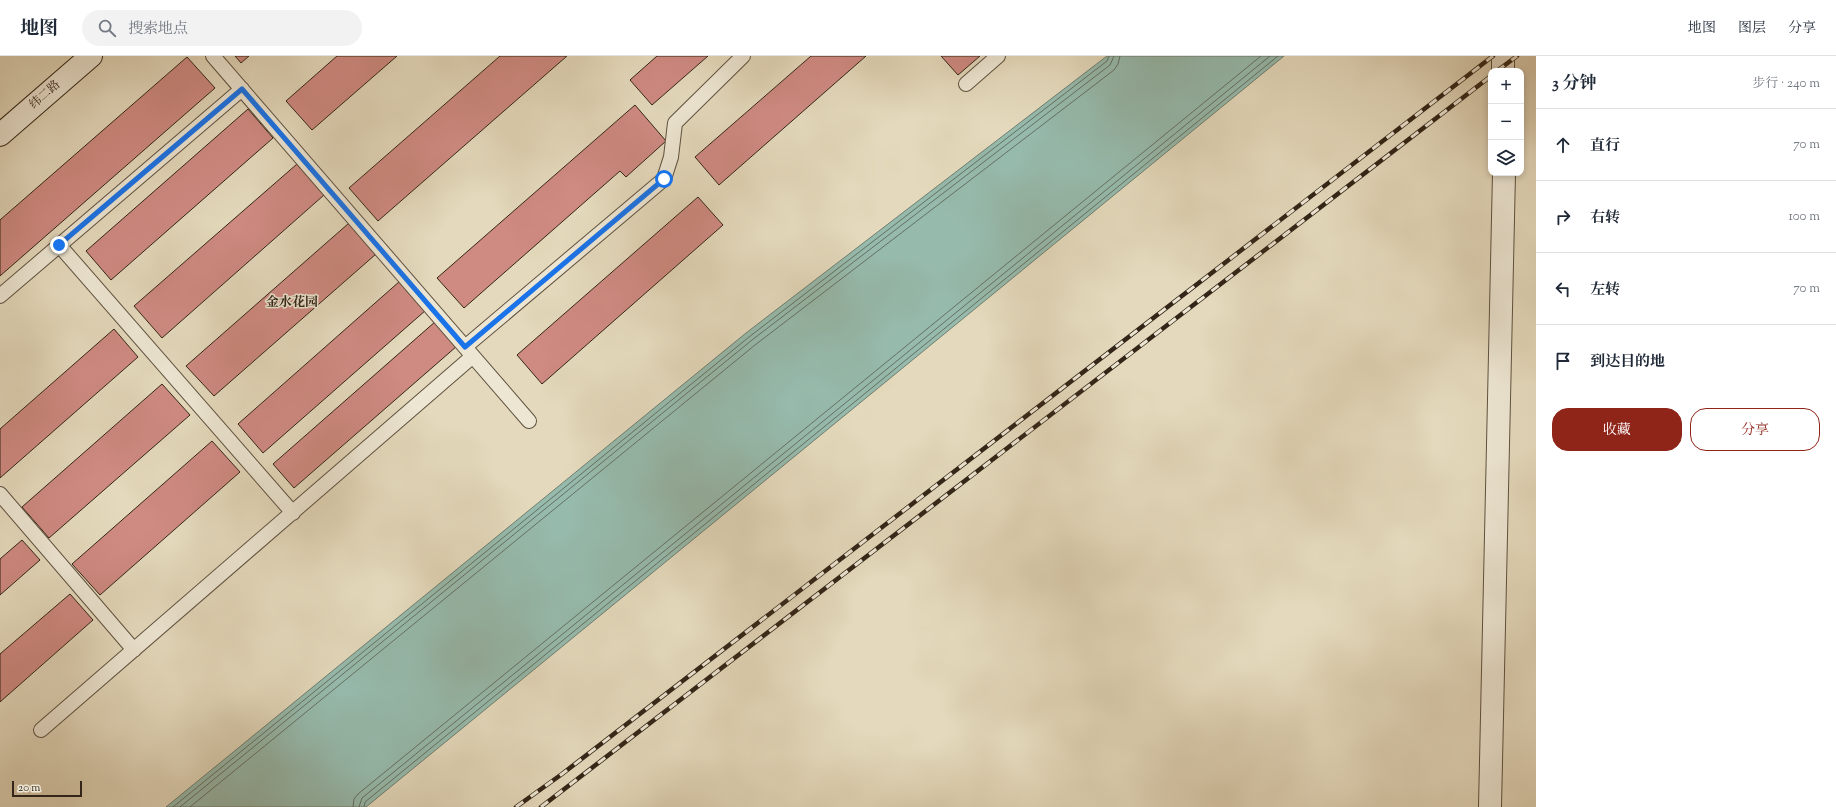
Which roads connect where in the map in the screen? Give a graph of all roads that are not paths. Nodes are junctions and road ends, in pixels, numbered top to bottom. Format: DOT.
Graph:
graph roads {
  1 [pos="91,56"];
  2 [pos="214,56"];
  3 [pos="742,56"];
  4 [pos="998,56"];
  5 [pos="1502,56"];
  6 [pos="1503,68"];
  7 [pos="966,84"];
  8 [pos="242,89"];
  9 [pos="0,135"];
  10 [pos="1504,176"];
  11 [pos="59,245"];
  12 [pos="0,296"];
  13 [pos="469,352"];
  14 [pos="529,421"];
  15 [pos="0,494"];
  16 [pos="293,513"];
  17 [pos="134,650"];
  18 [pos="41,730"];
  19 [pos="1490,807"];
  1 -- 9 [label="street, 纬二路"];
  2 -- 8 [label="lane"];
  3 -- 13 [label="lane"];
  4 -- 7 [label="lane"];
  5 -- 6 [label="street"];
  8 -- 11 [label="lane"];
  8 -- 13 [label="lane"];
  10 -- 19 [label="street"];
  11 -- 12 [label="lane"];
  11 -- 16 [label="lane"];
  13 -- 14 [label="lane"];
  13 -- 16 [label="lane"];
  15 -- 17 [label="lane"];
  16 -- 17 [label="lane"];
  17 -- 18 [label="lane"];
}
